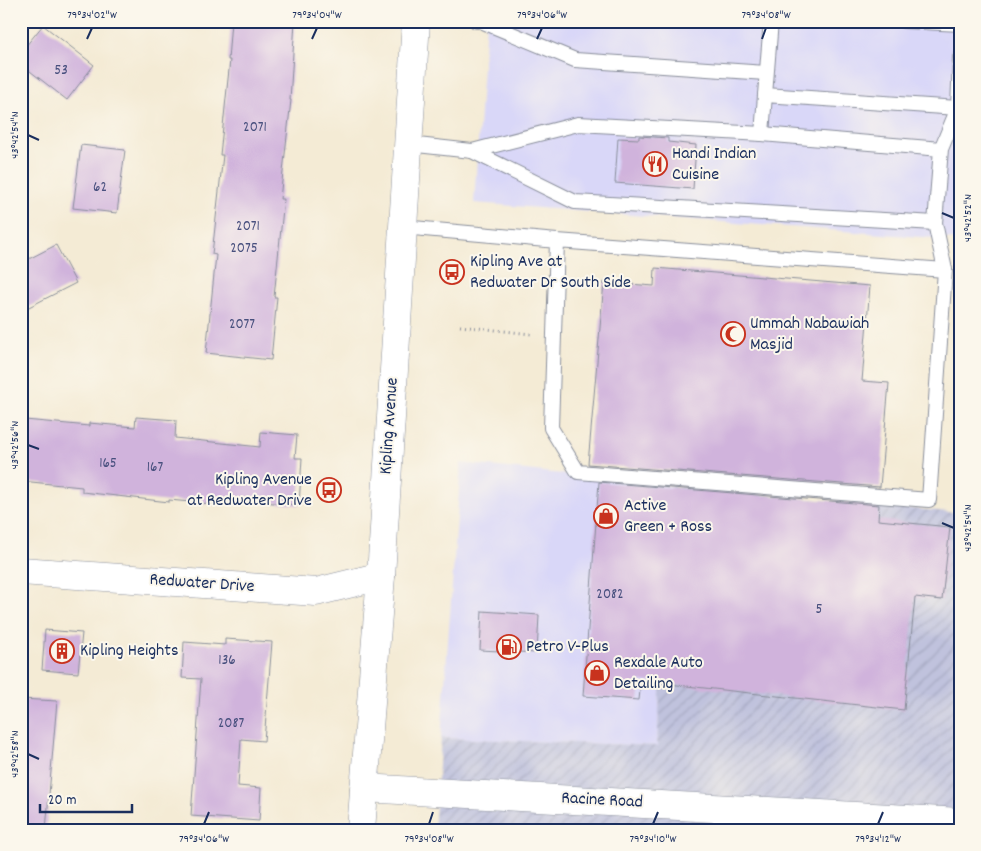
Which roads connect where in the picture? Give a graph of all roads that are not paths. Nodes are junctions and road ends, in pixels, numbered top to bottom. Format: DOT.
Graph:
graph roads {
  1 [pos="416,21"];
  2 [pos="476,21"];
  3 [pos="771,21"];
  4 [pos="904,21"];
  5 [pos="960,24"];
  6 [pos="960,58"];
  7 [pos="766,73"];
  8 [pos="765,95"];
  9 [pos="958,108"];
  10 [pos="762,134"];
  11 [pos="408,144"];
  12 [pos="941,149"];
  13 [pos="472,151"];
  14 [pos="935,223"];
  15 [pos="402,227"];
  16 [pos="557,241"];
  17 [pos="945,270"];
  18 [pos="21,571"];
  19 [pos="381,576"];
  20 [pos="364,788"];
  21 [pos="801,821"];
  22 [pos="960,822"];
  23 [pos="361,830"];
  1 -- 11 [label="street, Kipling Avenue"];
  2 -- 7 [label="lane"];
  3 -- 7 [label="lane"];
  4 -- 5 [label="lane"];
  6 -- 9 [label="lane"];
  7 -- 8 [label="lane"];
  8 -- 9 [label="lane"];
  8 -- 10 [label="lane"];
  9 -- 12 [label="lane"];
  10 -- 12 [label="lane"];
  10 -- 13 [label="lane"];
  11 -- 13 [label="lane"];
  11 -- 15 [label="street, Kipling Avenue"];
  12 -- 14 [label="lane"];
  13 -- 14 [label="lane"];
  14 -- 17 [label="lane"];
  15 -- 16 [label="lane"];
  15 -- 19 [label="street, Kipling Avenue"];
  16 -- 17 [label="lane"];
  16 -- 17 [label="lane"];
  18 -- 19 [label="street, Redwater Drive"];
  19 -- 20 [label="street, Kipling Avenue"];
  20 -- 21 [label="street, Racine Road"];
  20 -- 23 [label="street, Kipling Avenue"];
  21 -- 22 [label="street, Racine Road"];
}
